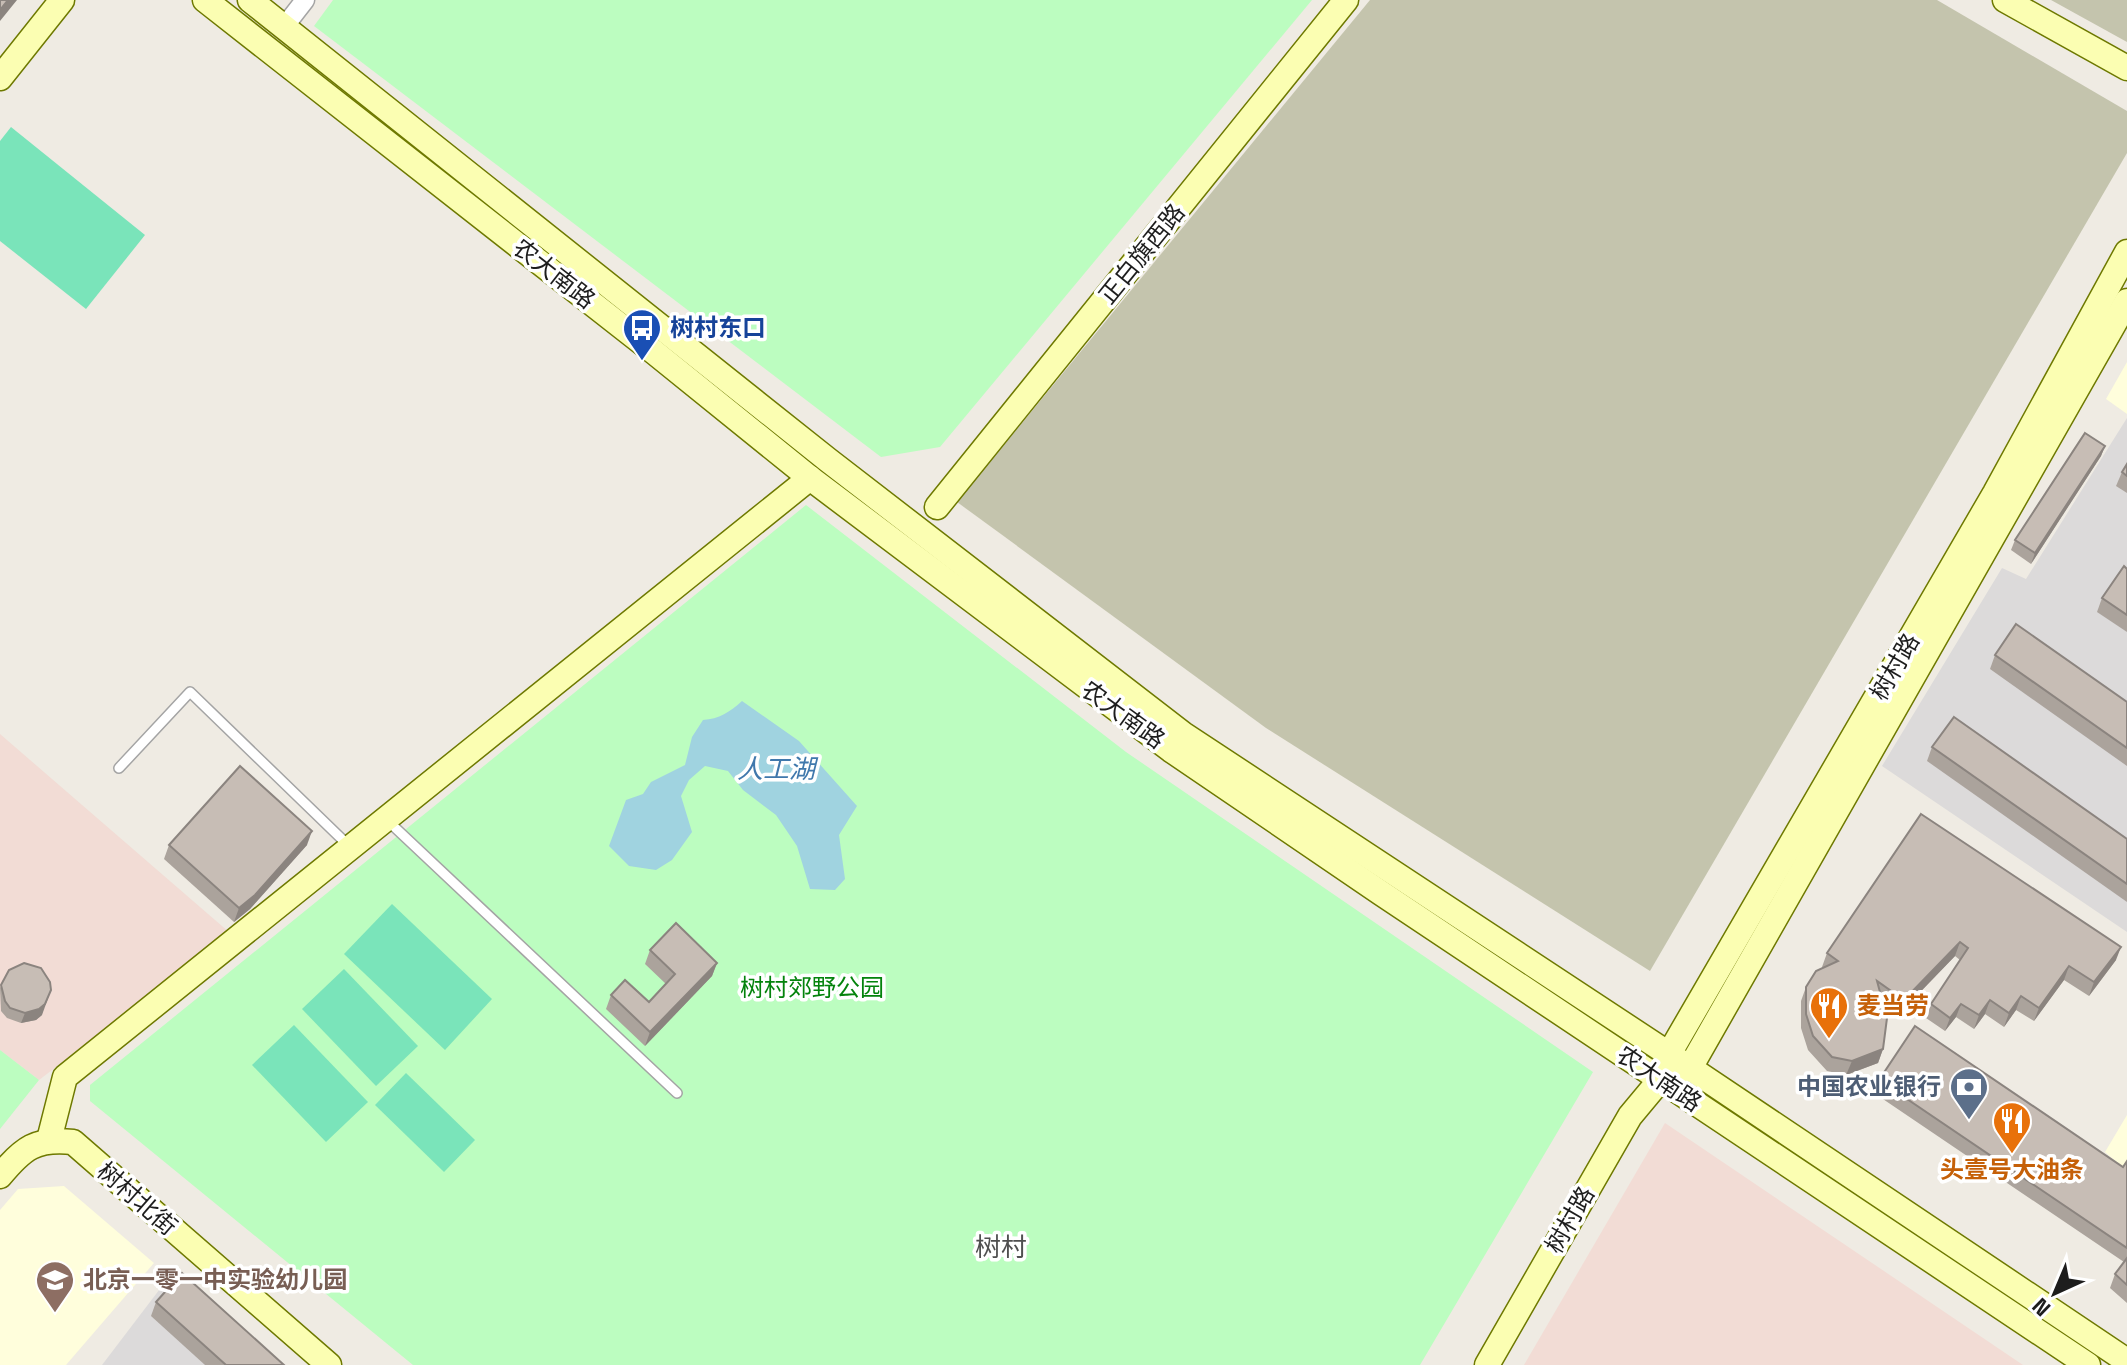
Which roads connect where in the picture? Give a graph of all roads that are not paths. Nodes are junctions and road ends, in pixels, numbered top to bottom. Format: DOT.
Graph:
graph roads {
  1 [pos="42,0"];
  2 [pos="62,0"];
  3 [pos="205,0"];
  4 [pos="250,0"];
  5 [pos="305,0"];
  6 [pos="1346,0"];
  7 [pos="2005,0"];
  8 [pos="284,27"];
  9 [pos="0,52"];
  10 [pos="2127,68"];
  11 [pos="0,78"];
  12 [pos="2127,252"];
  13 [pos="2127,301"];
  14 [pos="810,478"];
  15 [pos="937,507"];
  16 [pos="119,768"];
  17 [pos="387,820"];
  18 [pos="351,848"];
  19 [pos="1669,1054"];
  20 [pos="1690,1068"];
  21 [pos="1660,1080"];
  22 [pos="677,1093"];
  23 [pos="49,1140"];
  24 [pos="0,1176"];
  25 [pos="2075,1361"];
  26 [pos="2127,1361"];
  27 [pos="329,1365"];
  28 [pos="1487,1365"];
  1 -- 9 [label="main road"];
  2 -- 11 [label="main road"];
  3 -- 14 [label="main road, 农大南路"];
  4 -- 8 [label="main road, 农大南路"];
  5 -- 8 [label="street"];
  6 -- 15 [label="main road, 正白旗西路"];
  7 -- 10 [label="main road"];
  8 -- 19 [label="main road, 农大南路"];
  12 -- 19 [label="main road, 树村路"];
  13 -- 20 [label="main road, 树村路"];
  14 -- 17 [label="main road"];
  14 -- 21 [label="main road, 农大南路"];
  16 -- 18 [label="lane"];
  17 -- 18 [label="main road"];
  17 -- 22 [label="lane"];
  18 -- 23 [label="main road"];
  19 -- 20 [label="main road, 农大南路"];
  19 -- 21 [label="main road, 树村路"];
  20 -- 21 [label="main road, 树村路"];
  20 -- 26 [label="main road, 农大南路"];
  21 -- 25 [label="main road, 农大南路"];
  21 -- 28 [label="main road, 树村路"];
  23 -- 24 [label="main road"];
  23 -- 27 [label="main road, 树村北街"];
}
